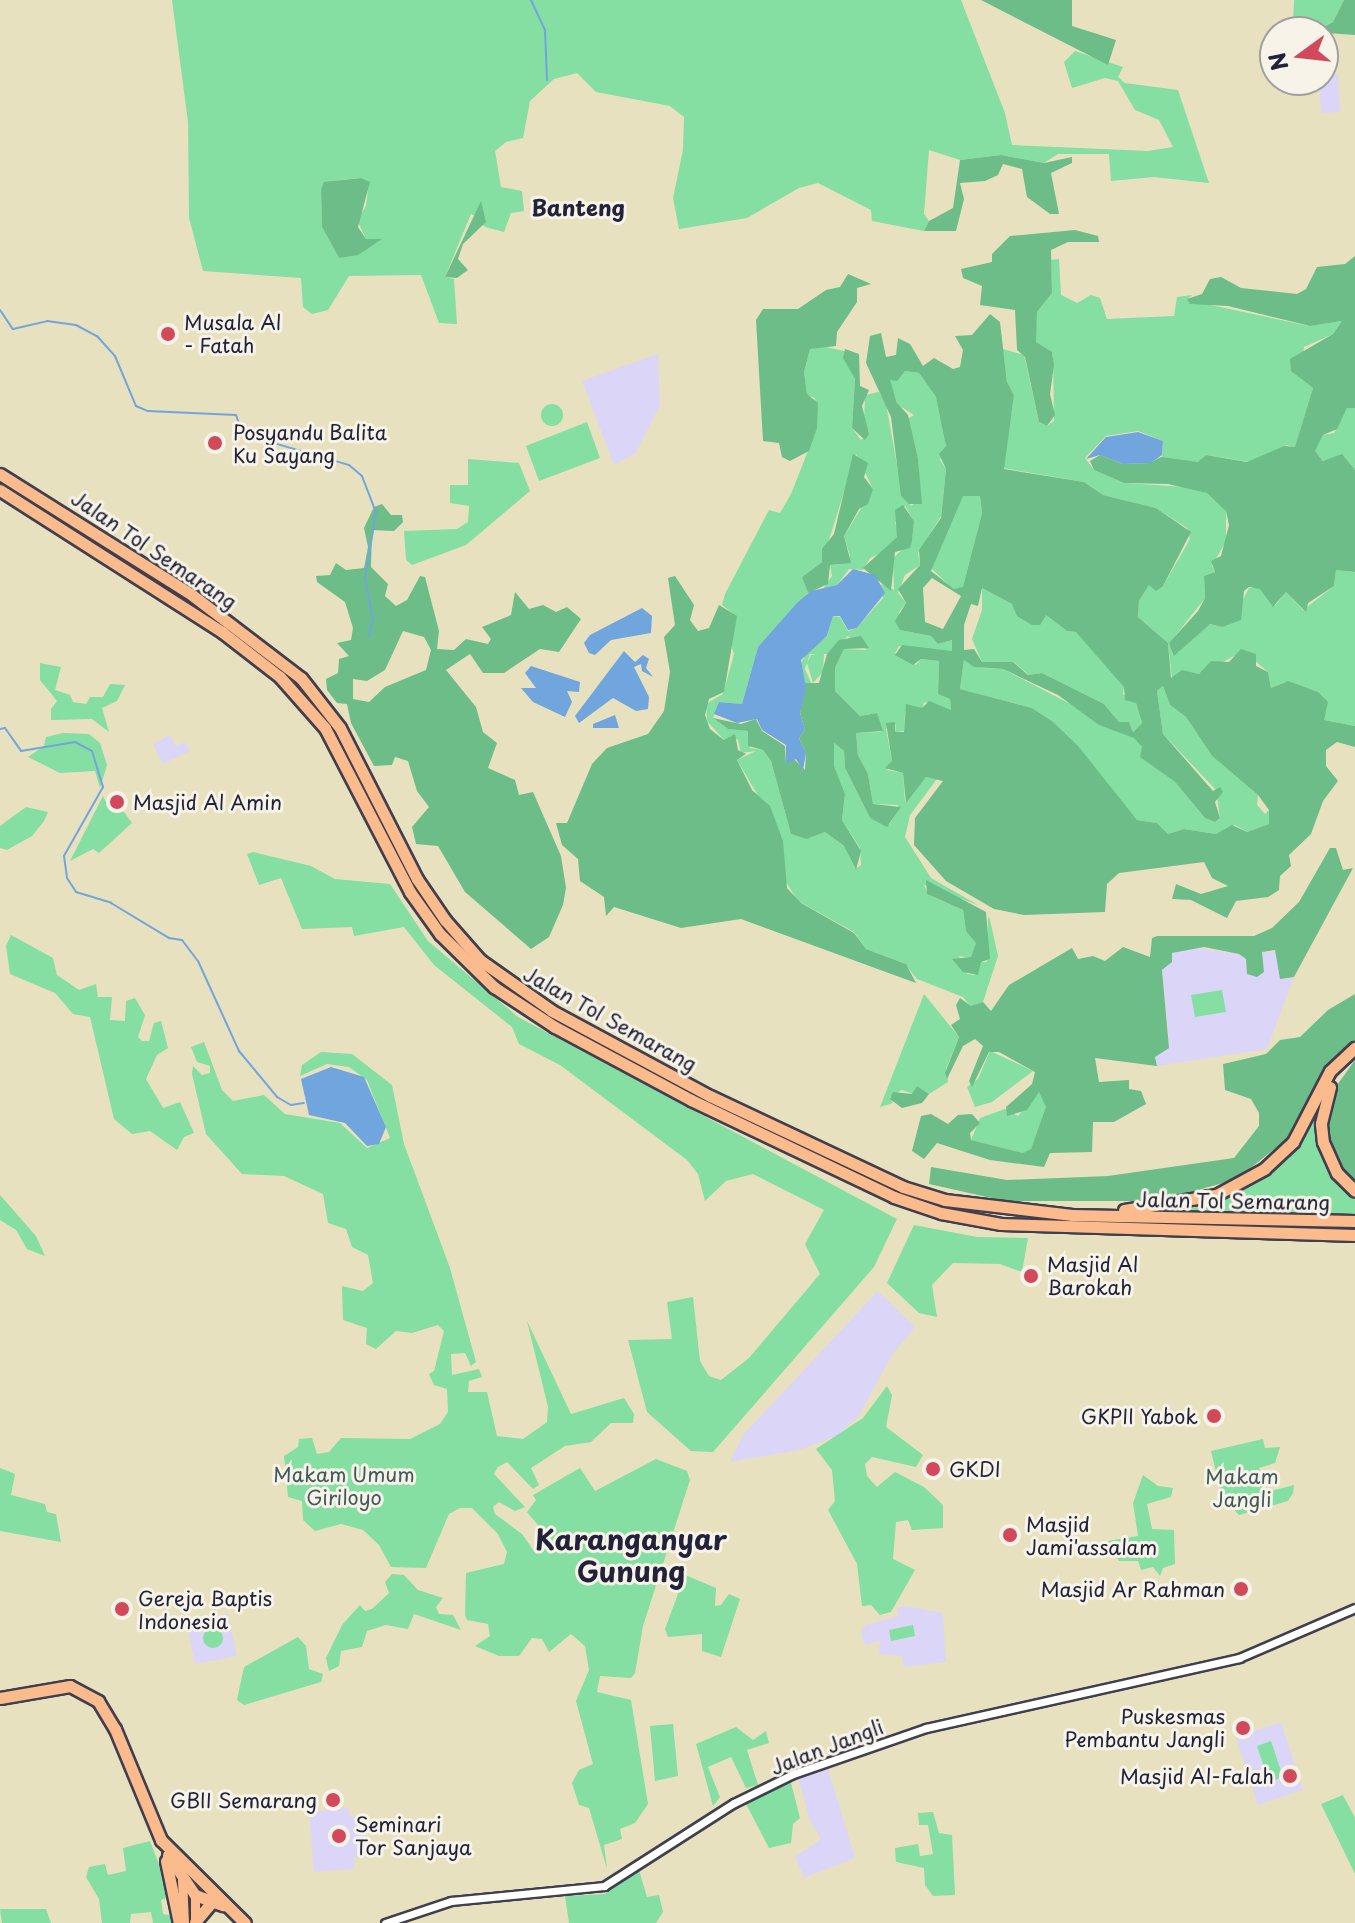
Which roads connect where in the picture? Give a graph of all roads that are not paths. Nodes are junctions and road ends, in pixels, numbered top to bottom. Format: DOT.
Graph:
graph roads {
  1 [pos="0,474"];
  2 [pos="0,490"];
  3 [pos="1355,1048"];
  4 [pos="1355,1056"];
  5 [pos="1355,1191"];
  6 [pos="1072,1215"];
  7 [pos="1355,1221"];
  8 [pos="1355,1235"];
  9 [pos="1355,1608"];
  10 [pos="0,1698"];
  11 [pos="163,1845"];
  12 [pos="186,1876"];
  13 [pos="200,1883"];
  14 [pos="195,1895"];
  15 [pos="217,1904"];
  16 [pos="182,1923"];
  17 [pos="195,1923"];
  18 [pos="245,1923"];
  19 [pos="385,1923"];
  1 -- 6 [label="highway, Jalan Tol Semarang"];
  2 -- 8 [label="highway, Jalan Tol Semarang"];
  3 -- 6 [label="highway"];
  4 -- 5 [label="highway"];
  6 -- 7 [label="highway, Jalan Tol Semarang"];
  9 -- 19 [label="street, Jalan Jangli"];
  10 -- 11 [label="highway"];
  11 -- 12 [label="highway"];
  11 -- 16 [label="highway"];
  12 -- 13 [label="highway"];
  12 -- 14 [label="highway"];
  12 -- 16 [label="main road"];
  13 -- 14 [label="highway"];
  13 -- 15 [label="highway"];
  14 -- 15 [label="highway"];
  14 -- 17 [label="main road"];
  15 -- 17 [label="highway"];
  15 -- 18 [label="highway"];
}
